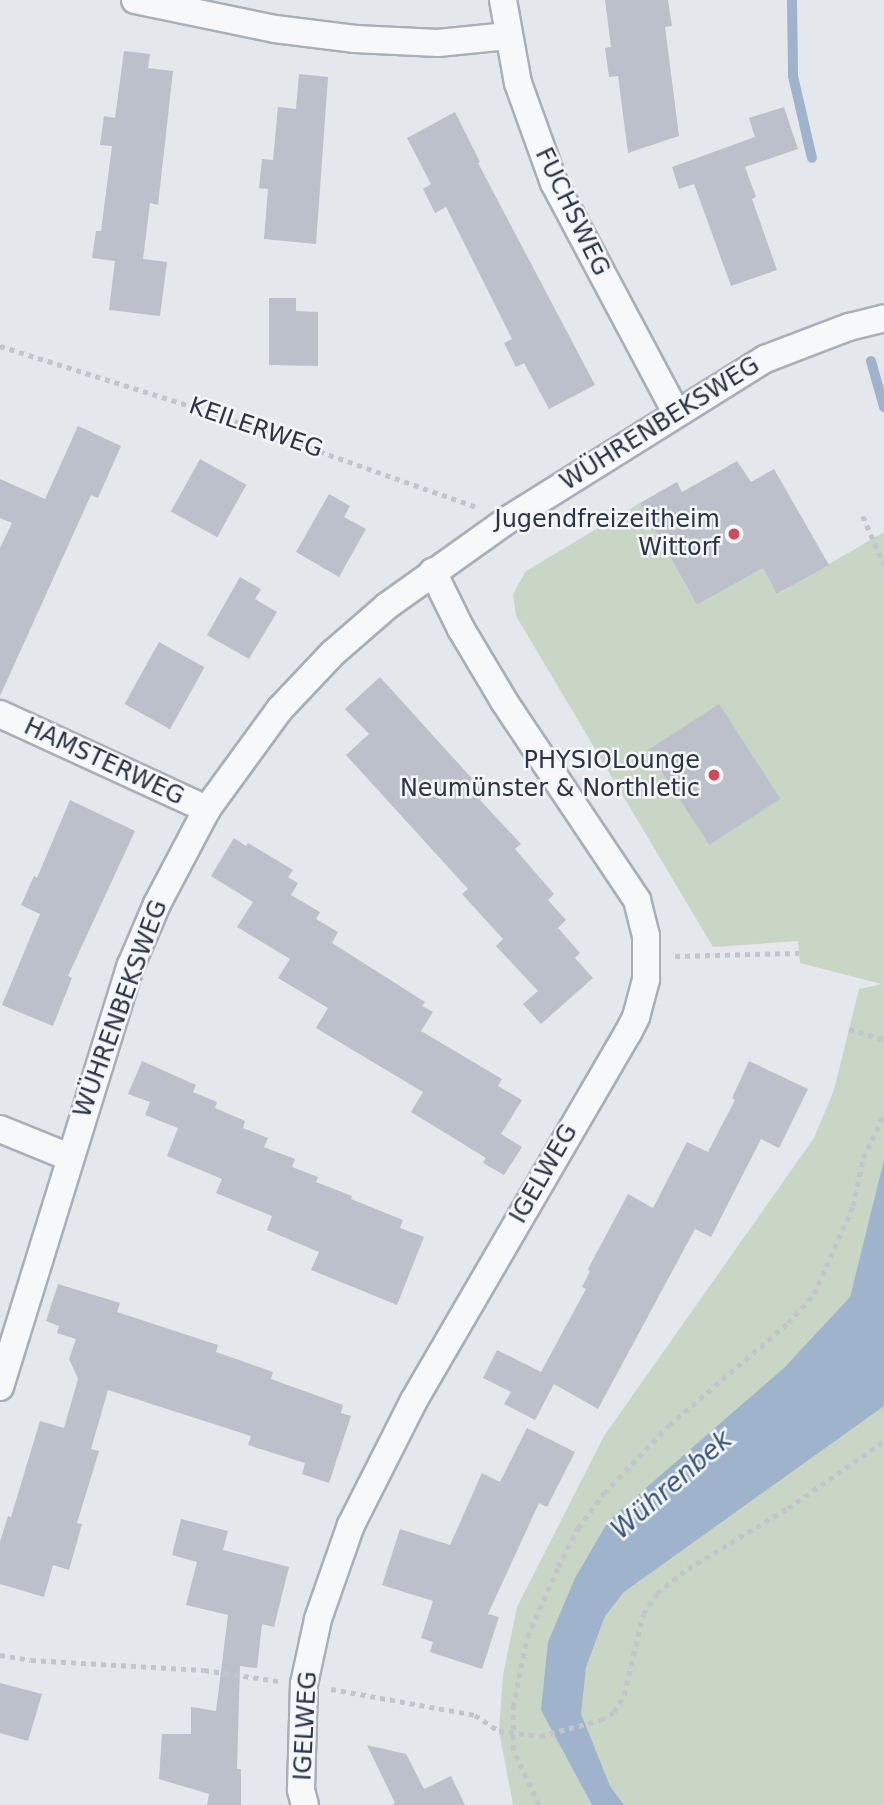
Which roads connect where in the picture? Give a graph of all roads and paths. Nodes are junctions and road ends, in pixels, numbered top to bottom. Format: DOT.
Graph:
graph roads {
  1 [pos="135,0"];
  2 [pos="503,0"];
  3 [pos="508,36"];
  4 [pos="884,318"];
  5 [pos="0,346"];
  6 [pos="676,412"];
  7 [pos="863,516"];
  8 [pos="509,519"];
  9 [pos="884,565"];
  10 [pos="433,572"];
  11 [pos="0,714"];
  12 [pos="207,809"];
  13 [pos="799,953"];
  14 [pos="646,957"];
  15 [pos="849,1030"];
  16 [pos="884,1040"];
  17 [pos="884,1114"];
  18 [pos="0,1129"];
  19 [pos="69,1157"];
  20 [pos="0,1387"];
  21 [pos="884,1441"];
  22 [pos="540,1736"];
  23 [pos="305,1805"];
  24 [pos="539,1805"];
  1 -- 3 [label="street"];
  2 -- 3 [label="street, FUCHSWEG"];
  3 -- 6 [label="street, FUCHSWEG"];
  4 -- 6 [label="street, WÜHRENBEKSWEG"];
  5 -- 8 [label="path, KEILERWEG"];
  6 -- 8 [label="street, WÜHRENBEKSWEG"];
  7 -- 9 [label="path"];
  8 -- 10 [label="street, WÜHRENBEKSWEG"];
  10 -- 12 [label="street, WÜHRENBEKSWEG"];
  10 -- 14 [label="street, IGELWEG"];
  11 -- 12 [label="street, HAMSTERWEG"];
  12 -- 19 [label="street, WÜHRENBEKSWEG"];
  13 -- 14 [label="path"];
  14 -- 23 [label="street, IGELWEG"];
  15 -- 16 [label="path"];
  17 -- 24 [label="path"];
  18 -- 19 [label="street"];
  19 -- 20 [label="street, WÜHRENBEKSWEG"];
  21 -- 22 [label="path"];
}
